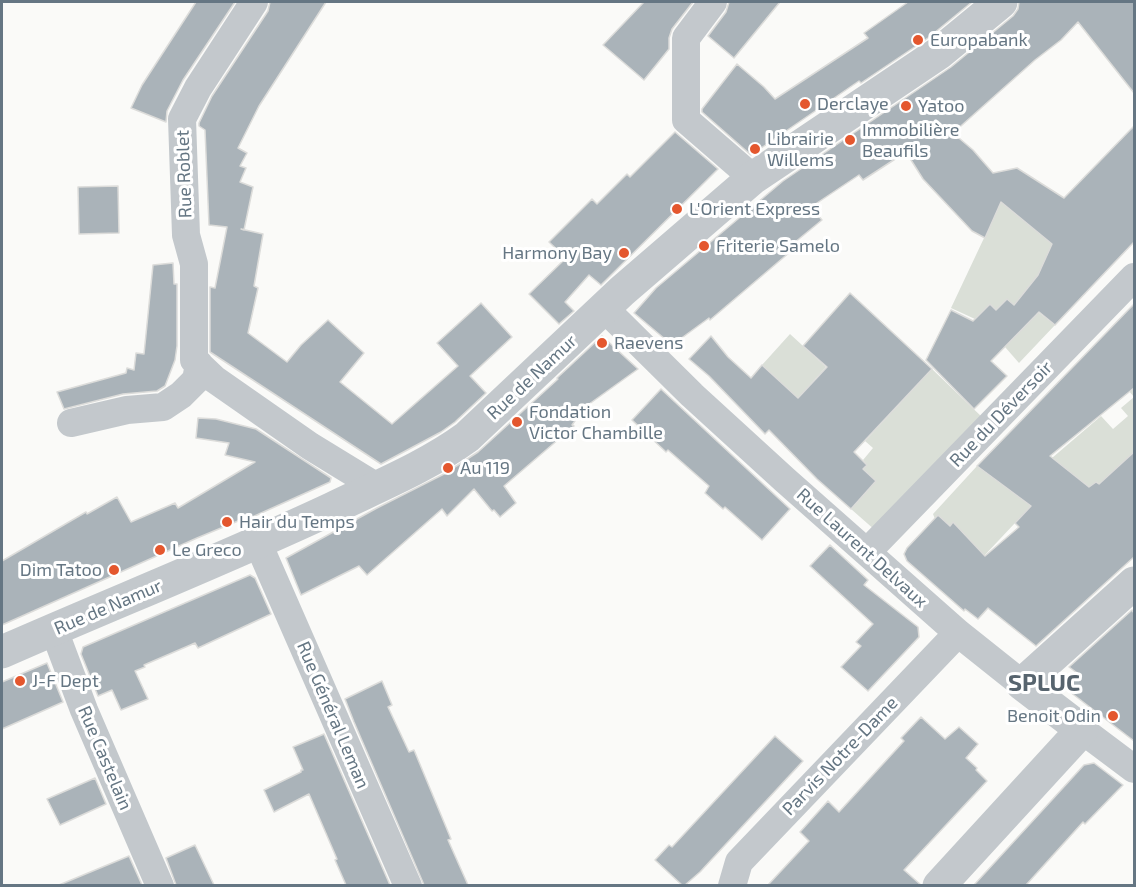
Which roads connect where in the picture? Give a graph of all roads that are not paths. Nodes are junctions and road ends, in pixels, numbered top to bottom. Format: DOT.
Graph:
graph roads {
  1 [pos="254,2"];
  2 [pos="713,2"];
  3 [pos="1001,2"];
  4 [pos="753,178"];
  5 [pos="1134,276"];
  6 [pos="605,309"];
  7 [pos="199,364"];
  8 [pos="71,423"];
  9 [pos="377,487"];
  10 [pos="258,543"];
  11 [pos="867,552"];
  12 [pos="1134,582"];
  13 [pos="54,630"];
  14 [pos="958,633"];
  15 [pos="2,652"];
  16 [pos="1022,684"];
  17 [pos="1082,730"];
  18 [pos="1134,769"];
  19 [pos="160,885"];
  20 [pos="408,885"];
  21 [pos="732,885"];
  22 [pos="939,885"];
  1 -- 7 [label="street, Rue Roblet"];
  2 -- 4 [label="street"];
  3 -- 4 [label="street, Rue de Namur"];
  4 -- 6 [label="street, Rue de Namur"];
  5 -- 11 [label="street, Rue du Déversoir"];
  6 -- 9 [label="street, Rue de Namur"];
  6 -- 11 [label="street, Rue Laurent Delvaux"];
  7 -- 8 [label="street"];
  7 -- 9 [label="street"];
  9 -- 10 [label="street, Rue de Namur"];
  10 -- 13 [label="street, Rue de Namur"];
  10 -- 20 [label="street, Rue Général Leman"];
  11 -- 14 [label="street, Rue Laurent Delvaux"];
  12 -- 16 [label="street"];
  13 -- 15 [label="street, Rue de Namur"];
  13 -- 19 [label="street, Rue Castelain"];
  14 -- 16 [label="street, Rue Laurent Delvaux"];
  14 -- 21 [label="street, Parvis Notre-Dame"];
  16 -- 17 [label="street, Rue Laurent Delvaux"];
  17 -- 18 [label="street, Rue Laurent Delvaux"];
  17 -- 22 [label="street"];
}
